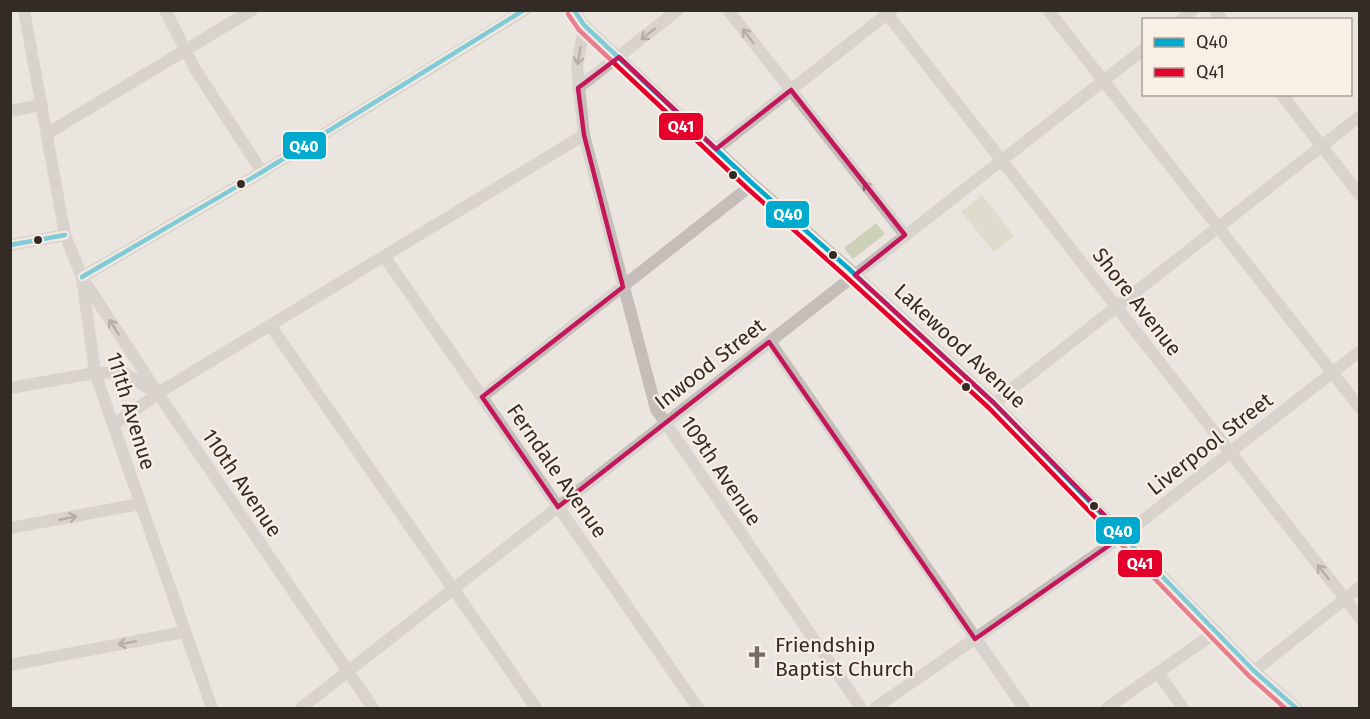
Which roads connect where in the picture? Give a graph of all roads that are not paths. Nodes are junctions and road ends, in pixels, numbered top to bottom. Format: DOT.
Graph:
graph roads {
  1 [pos="24,10"];
  2 [pos="165,10"];
  3 [pos="252,10"];
  4 [pos="525,10"];
  5 [pos="574,10"];
  6 [pos="678,10"];
  7 [pos="728,10"];
  8 [pos="1048,10"];
  9 [pos="888,12"];
  10 [pos="584,25"];
  11 [pos="1142,50"];
  12 [pos="184,51"];
  13 [pos="619,57"];
  14 [pos="1103,81"];
  15 [pos="578,88"];
  16 [pos="791,90"];
  17 [pos="1283,96"];
  18 [pos="42,105"];
  19 [pos="10,111"];
  20 [pos="1359,116"];
  21 [pos="48,133"];
  22 [pos="584,135"];
  23 [pos="1321,146"];
  24 [pos="716,149"];
  25 [pos="1002,160"];
  26 [pos="262,172"];
  27 [pos="753,184"];
  28 [pos="1359,195"];
  29 [pos="1217,227"];
  30 [pos="65,235"];
  31 [pos="905,235"];
  32 [pos="10,245"];
  33 [pos="384,256"];
  34 [pos="855,275"];
  35 [pos="82,278"];
  36 [pos="623,287"];
  37 [pos="1116,305"];
  38 [pos="270,325"];
  39 [pos="770,342"];
  40 [pos="1359,351"];
  41 [pos="95,373"];
  42 [pos="1332,373"];
  43 [pos="10,388"];
  44 [pos="158,394"];
  45 [pos="482,397"];
  46 [pos="994,403"];
  47 [pos="1359,408"];
  48 [pos="665,424"];
  49 [pos="113,425"];
  50 [pos="1230,452"];
  51 [pos="140,504"];
  52 [pos="558,507"];
  53 [pos="10,528"];
  54 [pos="1124,535"];
  55 [pos="1359,587"];
  56 [pos="453,590"];
  57 [pos="1344,599"];
  58 [pos="1359,618"];
  59 [pos="184,632"];
  60 [pos="1216,632"];
  61 [pos="975,639"];
  62 [pos="10,665"];
  63 [pos="1254,671"];
  64 [pos="348,672"];
  65 [pos="1158,673"];
  66 [pos="212,708"];
  67 [pos="301,708"];
  68 [pos="373,708"];
  69 [pos="536,708"];
  70 [pos="698,708"];
  71 [pos="861,708"];
  72 [pos="875,708"];
  73 [pos="1024,708"];
  74 [pos="1107,708"];
  75 [pos="1183,708"];
  76 [pos="1296,708"];
  1 -- 18 [label="street, 111th Avenue"];
  2 -- 12 [label="street"];
  3 -- 12 [label="street"];
  4 -- 26 [label="street"];
  5 -- 10 [label="street"];
  6 -- 13 [label="street, one-way"];
  16 -- 7 [label="street, one-way"];
  8 -- 14 [label="street"];
  9 -- 16 [label="street"];
  9 -- 25 [label="street, Shore Avenue"];
  10 -- 13 [label="street, Lakewood Avenue"];
  10 -- 15 [label="street, 109th Avenue, one-way"];
  11 -- 14 [label="street, Inwood Street"];
  12 -- 21 [label="street"];
  12 -- 26 [label="street"];
  13 -- 15 [label="street"];
  13 -- 24 [label="street, Lakewood Avenue"];
  14 -- 25 [label="street, Inwood Street"];
  14 -- 29 [label="street"];
  15 -- 22 [label="street, 109th Avenue"];
  16 -- 24 [label="street"];
  31 -- 16 [label="street, one-way"];
  17 -- 23 [label="street"];
  18 -- 19 [label="street"];
  18 -- 21 [label="street, 111th Avenue"];
  20 -- 23 [label="street"];
  21 -- 30 [label="street, 111th Avenue"];
  22 -- 33 [label="street"];
  22 -- 36 [label="street, 109th Avenue"];
  23 -- 28 [label="street"];
  23 -- 29 [label="street"];
  24 -- 27 [label="street, Lakewood Avenue"];
  25 -- 31 [label="street, Inwood Street"];
  25 -- 37 [label="street, Shore Avenue"];
  26 -- 35 [label="street"];
  27 -- 34 [label="street, Lakewood Avenue"];
  27 -- 36 [label="street"];
  29 -- 37 [label="street"];
  29 -- 42 [label="street"];
  30 -- 32 [label="street"];
  30 -- 35 [label="street, 111th Avenue"];
  31 -- 34 [label="street, Inwood Street"];
  33 -- 38 [label="street"];
  33 -- 45 [label="street, Ferndale Avenue"];
  34 -- 39 [label="street, Inwood Street"];
  34 -- 46 [label="street, Lakewood Avenue"];
  35 -- 41 [label="street, 111th Avenue"];
  44 -- 35 [label="street, 110th Avenue, one-way"];
  36 -- 45 [label="street"];
  36 -- 48 [label="street, 109th Avenue"];
  37 -- 46 [label="street"];
  37 -- 50 [label="street, Shore Avenue"];
  38 -- 44 [label="street"];
  38 -- 56 [label="street"];
  39 -- 48 [label="street, Inwood Street"];
  39 -- 61 [label="street"];
  40 -- 42 [label="street, Liverpool Street"];
  41 -- 43 [label="street"];
  41 -- 44 [label="street"];
  41 -- 49 [label="street, 111th Avenue"];
  42 -- 47 [label="street"];
  42 -- 50 [label="street, Liverpool Street"];
  44 -- 49 [label="street"];
  44 -- 64 [label="street, 110th Avenue"];
  45 -- 52 [label="street, Ferndale Avenue"];
  46 -- 54 [label="street, Lakewood Avenue"];
  48 -- 52 [label="street, Inwood Street"];
  48 -- 71 [label="street, 109th Avenue"];
  49 -- 51 [label="street, 111th Avenue"];
  50 -- 54 [label="street, Liverpool Street"];
  57 -- 50 [label="street, Shore Avenue, one-way"];
  53 -- 51 [label="street, one-way"];
  51 -- 59 [label="street, 111th Avenue"];
  52 -- 56 [label="street, Inwood Street"];
  52 -- 70 [label="street, Ferndale Avenue"];
  54 -- 60 [label="street, Lakewood Avenue"];
  54 -- 61 [label="street, Liverpool Street"];
  55 -- 57 [label="street"];
  56 -- 64 [label="street, Inwood Street"];
  56 -- 69 [label="street"];
  57 -- 58 [label="street, Shore Avenue"];
  57 -- 63 [label="street"];
  59 -- 62 [label="street, one-way"];
  59 -- 66 [label="street, 111th Avenue"];
  60 -- 63 [label="street, Lakewood Avenue"];
  60 -- 65 [label="street"];
  61 -- 72 [label="street, Liverpool Street"];
  61 -- 73 [label="street"];
  63 -- 76 [label="street, Lakewood Avenue"];
  64 -- 67 [label="street, Inwood Street"];
  64 -- 68 [label="street, 110th Avenue"];
  65 -- 74 [label="street"];
  65 -- 75 [label="street"];
}
